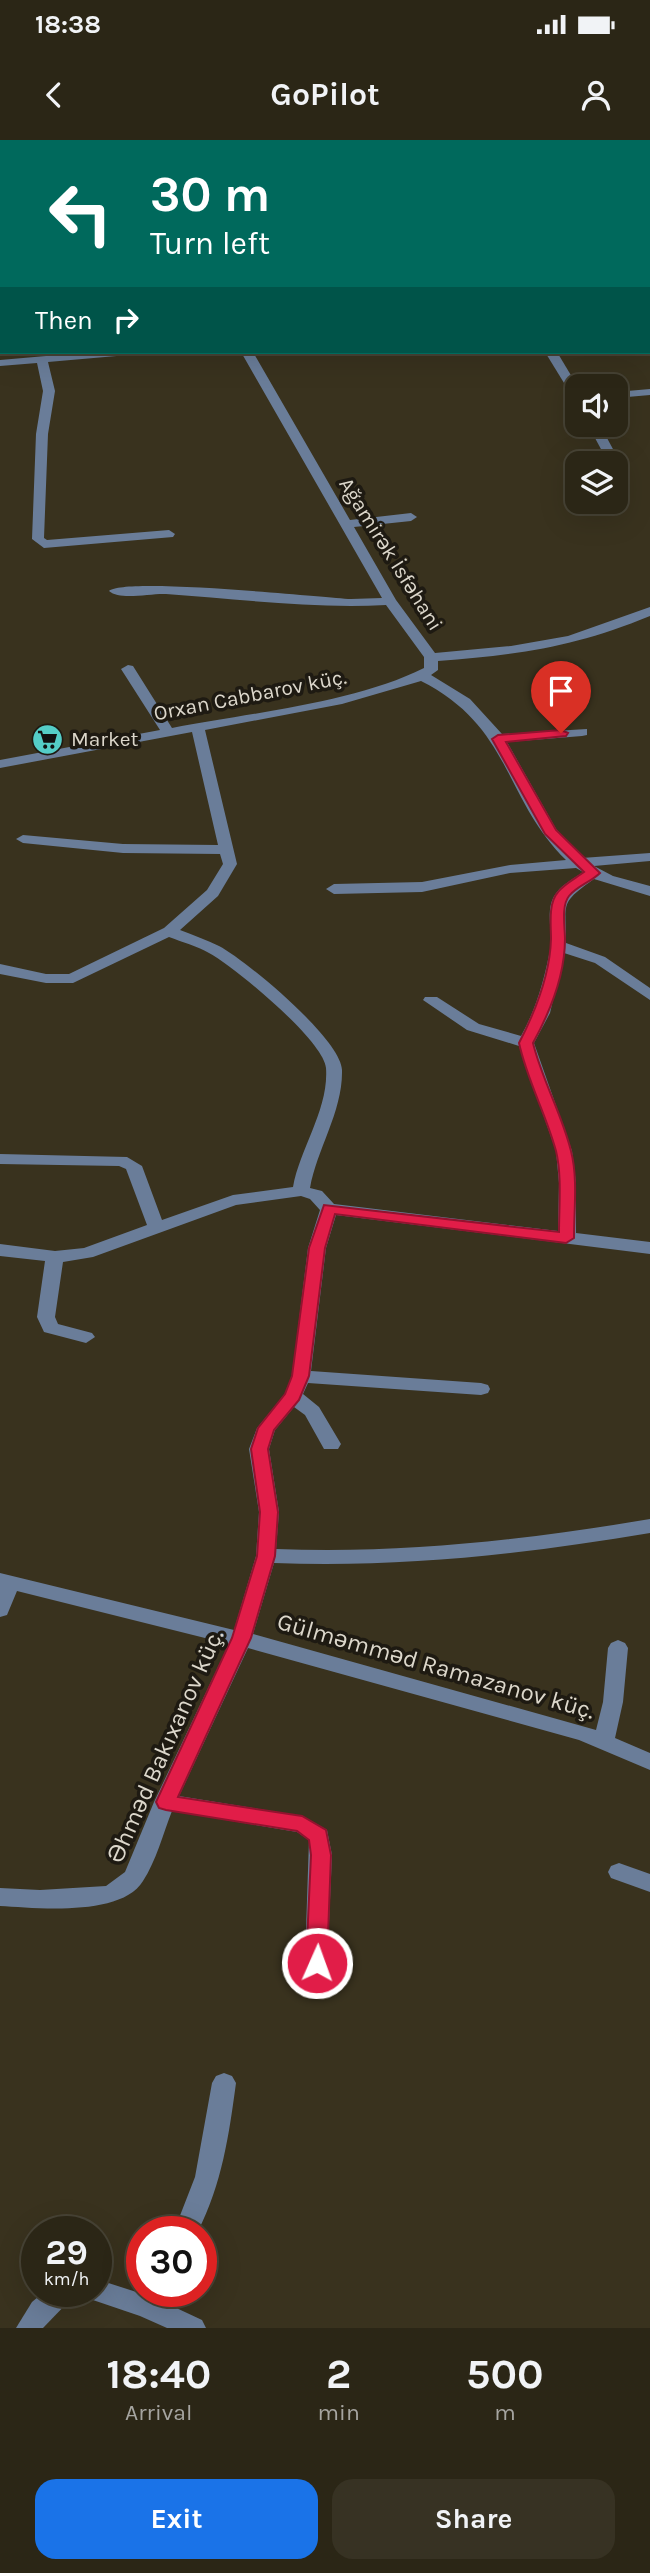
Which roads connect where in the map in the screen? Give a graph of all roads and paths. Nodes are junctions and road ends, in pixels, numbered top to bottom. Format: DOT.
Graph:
graph roads {
  1 [pos="109,354"];
  2 [pos="248,354"];
  3 [pos="552,354"];
  4 [pos="42,361"];
  5 [pos="0,363"];
  6 [pos="565,375"];
  7 [pos="650,392"];
  8 [pos="628,394"];
  9 [pos="411,517"];
  10 [pos="345,524"];
  11 [pos="169,534"];
  12 [pos="115,591"];
  13 [pos="390,601"];
  14 [pos="650,611"];
  15 [pos="431,657"];
  16 [pos="128,669"];
  17 [pos="422,676"];
  18 [pos="198,726"];
  19 [pos="168,732"];
  20 [pos="582,732"];
  21 [pos="498,739"];
  22 [pos="0,764"];
  23 [pos="23,839"];
  24 [pos="224,849"];
  25 [pos="650,857"];
  26 [pos="587,868"];
  27 [pos="334,889"];
  28 [pos="650,891"];
  29 [pos="169,931"];
  30 [pos="558,946"];
  31 [pos="0,969"];
  32 [pos="650,995"];
  33 [pos="431,1000"];
  34 [pos="526,1043"];
  35 [pos="0,1159"];
  36 [pos="301,1191"];
  37 [pos="329,1209"];
  38 [pos="157,1228"];
  39 [pos="566,1238"];
  40 [pos="650,1248"];
  41 [pos="0,1250"];
  42 [pos="55,1257"];
  43 [pos="86,1337"];
  44 [pos="301,1376"];
  45 [pos="481,1389"];
  46 [pos="293,1396"];
  47 [pos="331,1444"];
  48 [pos="650,1526"];
  49 [pos="266,1556"];
  50 [pos="5,1581"];
  51 [pos="0,1610"];
  52 [pos="242,1638"];
  53 [pos="618,1648"];
  54 [pos="604,1741"];
  55 [pos="650,1762"];
  56 [pos="166,1802"];
  57 [pos="619,1872"];
  58 [pos="650,1883"];
  59 [pos="0,1897"];
  60 [pos="315,1990"];
  61 [pos="224,2083"];
  62 [pos="194,2216"];
  63 [pos="44,2307"];
  64 [pos="163,2307"];
  65 [pos="29,2328"];
  66 [pos="193,2328"];
  1 -- 4 [label="street"];
  2 -- 10 [label="street, Ağamirək İsfəhani"];
  3 -- 6 [label="street"];
  4 -- 5 [label="street"];
  4 -- 11 [label="street"];
  7 -- 8 [label="street"];
  9 -- 10 [label="street"];
  10 -- 13 [label="street, Ağamirək İsfəhani"];
  12 -- 13 [label="street"];
  13 -- 15 [label="street, Ağamirək İsfəhani"];
  14 -- 15 [label="street"];
  15 -- 17 [label="street, Ağamirək İsfəhani"];
  16 -- 19 [label="street"];
  17 -- 18 [label="street, Orxan Cabbarov küç."];
  17 -- 21 [label="street"];
  18 -- 19 [label="street, Orxan Cabbarov küç."];
  18 -- 24 [label="street"];
  19 -- 22 [label="street, Orxan Cabbarov küç."];
  20 -- 21 [label="street"];
  21 -- 26 [label="street"];
  23 -- 24 [label="street"];
  24 -- 29 [label="street"];
  25 -- 26 [label="street"];
  26 -- 27 [label="street"];
  26 -- 28 [label="street"];
  26 -- 30 [label="street"];
  29 -- 31 [label="street"];
  29 -- 36 [label="street"];
  30 -- 32 [label="street"];
  30 -- 34 [label="street"];
  33 -- 34 [label="street"];
  34 -- 39 [label="street"];
  35 -- 38 [label="street"];
  36 -- 37 [label="street"];
  36 -- 38 [label="street"];
  37 -- 39 [label="street"];
  37 -- 44 [label="street, Əhməd Bakıxanov küç."];
  38 -- 42 [label="street"];
  39 -- 40 [label="street"];
  41 -- 42 [label="street"];
  42 -- 43 [label="street"];
  44 -- 45 [label="street"];
  44 -- 46 [label="street, Əhməd Bakıxanov küç."];
  46 -- 47 [label="street"];
  46 -- 49 [label="street, Əhməd Bakıxanov küç."];
  48 -- 49 [label="street"];
  49 -- 52 [label="street, Əhməd Bakıxanov küç."];
  50 -- 51 [label="street"];
  50 -- 52 [label="street, Gülməmməd Ramazanov küç."];
  52 -- 54 [label="street, Gülməmməd Ramazanov küç."];
  52 -- 56 [label="street, Əhməd Bakıxanov küç."];
  53 -- 54 [label="street"];
  54 -- 55 [label="street, Gülməmməd Ramazanov küç."];
  56 -- 59 [label="street, Əhməd Bakıxanov küç."];
  56 -- 60 [label="street"];
  57 -- 58 [label="street"];
  61 -- 62 [label="street"];
  63 -- 65 [label="street"];
  64 -- 66 [label="street"];
}
